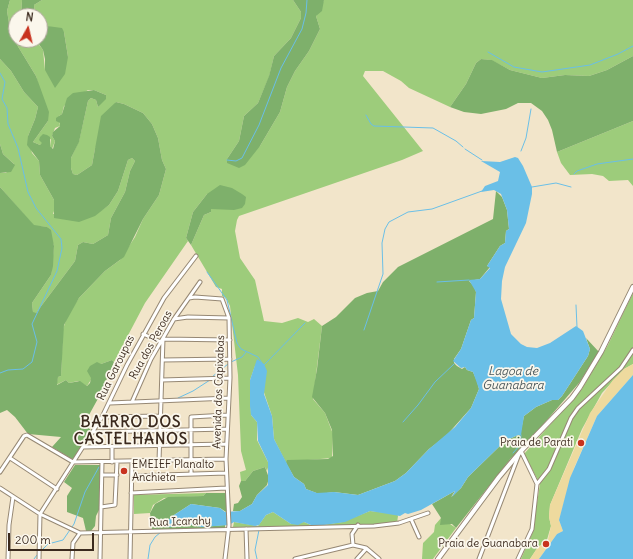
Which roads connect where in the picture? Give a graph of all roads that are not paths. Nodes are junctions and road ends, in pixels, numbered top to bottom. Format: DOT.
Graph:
graph roads {
  1 [pos="196,256"];
  2 [pos="200,282"];
  3 [pos="633,287"];
  4 [pos="189,298"];
  5 [pos="229,318"];
  6 [pos="174,319"];
  7 [pos="143,334"];
  8 [pos="162,340"];
  9 [pos="230,340"];
  10 [pos="633,350"];
  11 [pos="230,359"];
  12 [pos="163,360"];
  13 [pos="230,378"];
  14 [pos="162,380"];
  15 [pos="229,398"];
  16 [pos="162,400"];
  17 [pos="132,402"];
  18 [pos="110,403"];
  19 [pos="102,416"];
  20 [pos="161,416"];
  21 [pos="227,416"];
  22 [pos="227,429"];
  23 [pos="161,430"];
  24 [pos="191,430"];
  25 [pos="93,432"];
  26 [pos="226,444"];
  27 [pos="191,445"];
  28 [pos="160,446"];
  29 [pos="83,447"];
  30 [pos="112,447"];
  31 [pos="521,452"];
  32 [pos="10,458"];
  33 [pos="226,459"];
  34 [pos="191,460"];
  35 [pos="132,461"];
  36 [pos="159,461"];
  37 [pos="73,462"];
  38 [pos="102,462"];
  39 [pos="112,462"];
  40 [pos="117,462"];
  41 [pos="0,472"];
  42 [pos="226,473"];
  43 [pos="191,474"];
  44 [pos="117,475"];
  45 [pos="103,476"];
  46 [pos="132,476"];
  47 [pos="537,484"];
  48 [pos="0,488"];
  49 [pos="226,488"];
  50 [pos="57,489"];
  51 [pos="131,493"];
  52 [pos="13,497"];
  53 [pos="101,507"];
  54 [pos="428,513"];
  55 [pos="40,514"];
  56 [pos="411,519"];
  57 [pos="358,525"];
  58 [pos="228,529"];
  59 [pos="246,529"];
  60 [pos="101,532"];
  61 [pos="131,532"];
  62 [pos="80,533"];
  63 [pos="420,537"];
  64 [pos="353,545"];
  65 [pos="366,548"];
  66 [pos="8,559"];
  67 [pos="39,559"];
  68 [pos="72,559"];
  69 [pos="100,559"];
  70 [pos="130,559"];
  71 [pos="225,559"];
  72 [pos="247,559"];
  73 [pos="295,559"];
  74 [pos="357,559"];
  75 [pos="379,559"];
  76 [pos="438,559"];
  77 [pos="479,559"];
  78 [pos="518,559"];
  1 -- 7 [label="street, Rua Garoupas"];
  2 -- 4 [label="street, Rua dos Peroas"];
  3 -- 31 [label="main road"];
  4 -- 5 [label="street, Avenida dos Capixabas"];
  4 -- 6 [label="street, Rua dos Peroas"];
  5 -- 6 [label="street"];
  5 -- 9 [label="street, Avenida dos Capixabas"];
  6 -- 8 [label="street, Rua dos Peroas"];
  7 -- 8 [label="street"];
  7 -- 18 [label="street, Rua Garoupas"];
  8 -- 9 [label="street"];
  8 -- 12 [label="street"];
  8 -- 17 [label="street, Rua dos Peroas"];
  9 -- 11 [label="street, Avenida dos Capixabas"];
  10 -- 47 [label="street"];
  11 -- 12 [label="street"];
  11 -- 13 [label="street, Avenida dos Capixabas"];
  12 -- 14 [label="street"];
  13 -- 14 [label="street"];
  13 -- 15 [label="street, Avenida dos Capixabas"];
  14 -- 16 [label="street"];
  15 -- 16 [label="street"];
  15 -- 21 [label="street, Avenida dos Capixabas"];
  16 -- 17 [label="street"];
  16 -- 20 [label="street"];
  17 -- 18 [label="street"];
  18 -- 19 [label="street, Rua Garoupas"];
  19 -- 20 [label="street"];
  19 -- 25 [label="street, Rua Garoupas"];
  20 -- 23 [label="street"];
  21 -- 22 [label="street, Avenida dos Capixabas"];
  21 -- 24 [label="street"];
  22 -- 24 [label="street"];
  22 -- 26 [label="street, Avenida dos Capixabas"];
  23 -- 24 [label="street"];
  23 -- 25 [label="street"];
  23 -- 28 [label="street"];
  24 -- 27 [label="street"];
  25 -- 29 [label="street, Rua Garoupas"];
  26 -- 27 [label="street"];
  26 -- 33 [label="street, Avenida dos Capixabas"];
  27 -- 28 [label="street"];
  27 -- 34 [label="street"];
  28 -- 30 [label="street"];
  28 -- 36 [label="street"];
  29 -- 30 [label="street"];
  29 -- 37 [label="street, Rua Garoupas"];
  30 -- 39 [label="street"];
  31 -- 47 [label="street"];
  31 -- 76 [label="main road"];
  31 -- 77 [label="street"];
  32 -- 37 [label="street"];
  32 -- 41 [label="street"];
  32 -- 50 [label="street"];
  33 -- 34 [label="street"];
  33 -- 42 [label="street, Avenida dos Capixabas"];
  34 -- 36 [label="street"];
  34 -- 43 [label="street"];
  35 -- 36 [label="street"];
  35 -- 40 [label="street"];
  35 -- 46 [label="street"];
  37 -- 38 [label="street"];
  37 -- 50 [label="street, Rua Garoupas"];
  38 -- 39 [label="street"];
  38 -- 45 [label="street"];
  39 -- 40 [label="street"];
  40 -- 44 [label="street"];
  42 -- 43 [label="street"];
  42 -- 49 [label="street, Avenida dos Capixabas"];
  43 -- 46 [label="street"];
  44 -- 45 [label="street"];
  44 -- 53 [label="street"];
  45 -- 53 [label="street"];
  46 -- 51 [label="street"];
  47 -- 78 [label="street"];
  48 -- 52 [label="street, Rua Icarahy"];
  49 -- 51 [label="street"];
  49 -- 58 [label="street, Avenida dos Capixabas"];
  50 -- 55 [label="street, Rua Garoupas"];
  51 -- 61 [label="street"];
  52 -- 55 [label="street, Rua Icarahy"];
  52 -- 66 [label="street"];
  53 -- 60 [label="street"];
  54 -- 56 [label="street, Rua Icarahy"];
  55 -- 62 [label="street, Rua Icarahy"];
  55 -- 67 [label="street"];
  56 -- 57 [label="street, Rua Icarahy"];
  56 -- 63 [label="street"];
  57 -- 59 [label="street, Rua Icarahy"];
  57 -- 64 [label="street"];
  58 -- 59 [label="street, Rua Icarahy"];
  58 -- 61 [label="street, Rua Icarahy"];
  58 -- 71 [label="street, Avenida dos Capixabas"];
  59 -- 72 [label="street"];
  60 -- 61 [label="street, Rua Icarahy"];
  60 -- 62 [label="street, Rua Icarahy"];
  60 -- 69 [label="street"];
  61 -- 70 [label="street"];
  62 -- 68 [label="street"];
  64 -- 65 [label="street"];
  64 -- 73 [label="street"];
  65 -- 74 [label="street"];
  65 -- 75 [label="street"];
}
